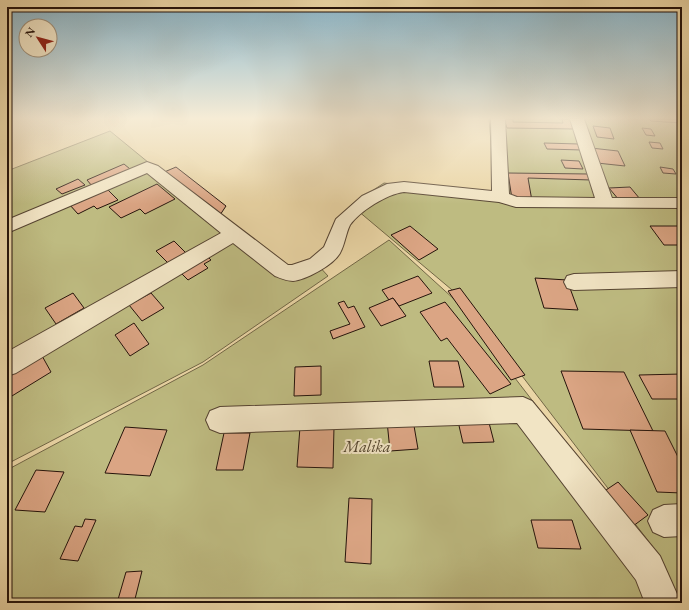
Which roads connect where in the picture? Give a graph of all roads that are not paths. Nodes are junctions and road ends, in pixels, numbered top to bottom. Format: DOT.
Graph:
graph roads {
  1 [pos="499,147"];
  2 [pos="586,147"];
  3 [pos="501,197"];
  4 [pos="605,203"];
  5 [pos="682,203"];
  6 [pos="7,227"];
  7 [pos="234,234"];
  8 [pos="682,279"];
  9 [pos="574,282"];
  10 [pos="7,365"];
  11 [pos="220,420"];
  12 [pos="663,603"];
  1 -- 3 [label="street"];
  2 -- 4 [label="street"];
  3 -- 4 [label="street"];
  3 -- 7 [label="street"];
  4 -- 5 [label="street"];
  6 -- 7 [label="street"];
  7 -- 10 [label="street"];
  8 -- 9 [label="street"];
  11 -- 12 [label="street"];
}
